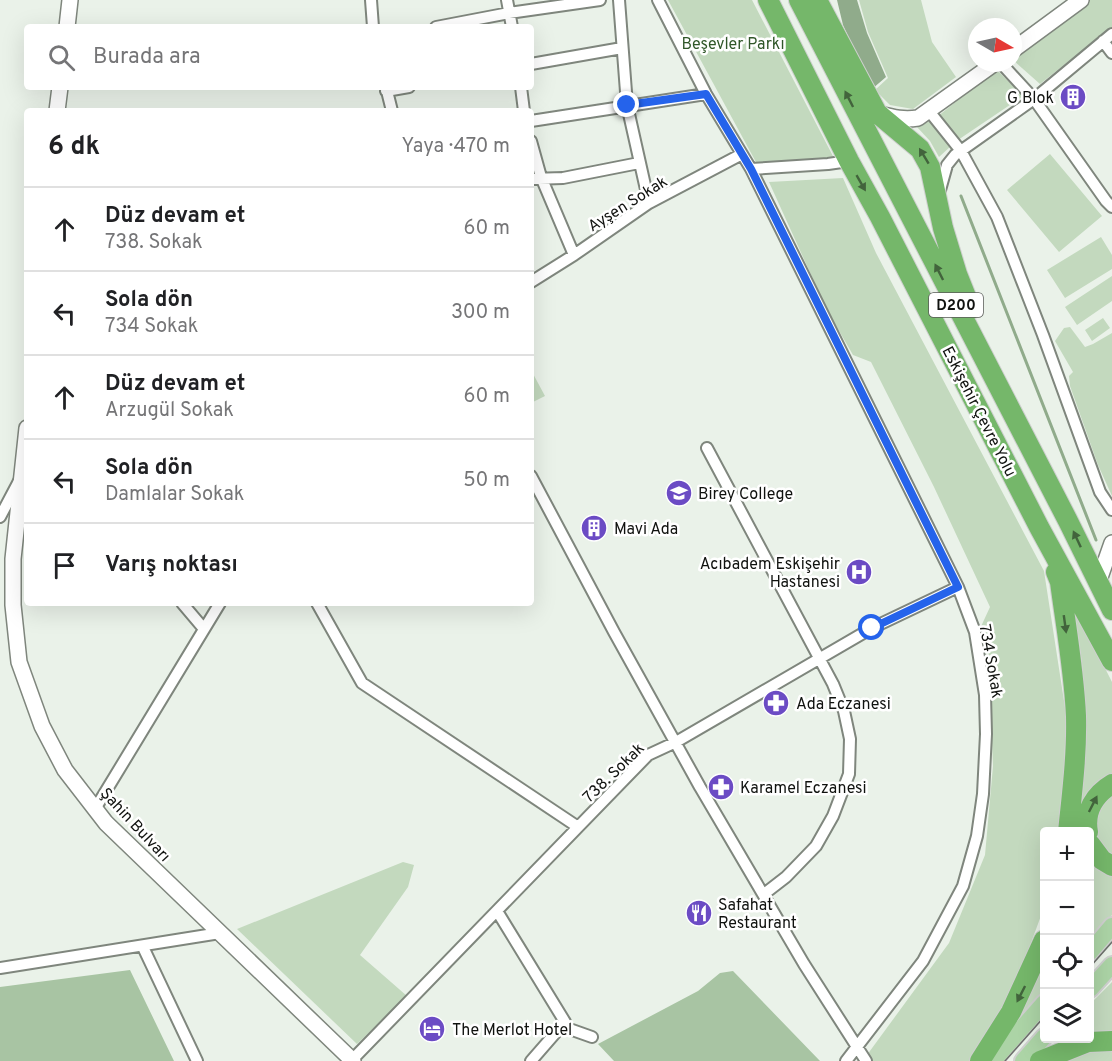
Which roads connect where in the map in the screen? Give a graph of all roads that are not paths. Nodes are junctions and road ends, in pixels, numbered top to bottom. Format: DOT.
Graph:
graph roads {
  1 [pos="70,0"];
  2 [pos="370,0"];
  3 [pos="507,0"];
  4 [pos="600,0"];
  5 [pos="618,0"];
  6 [pos="657,0"];
  7 [pos="768,0"];
  8 [pos="799,0"];
  9 [pos="817,0"];
  10 [pos="1082,0"];
  11 [pos="509,13"];
  12 [pos="67,24"];
  13 [pos="374,24"];
  14 [pos="452,24"];
  15 [pos="511,24"];
  16 [pos="1107,37"];
  17 [pos="1022,43"];
  18 [pos="622,48"];
  19 [pos="1112,53"];
  20 [pos="534,63"];
  21 [pos="983,72"];
  22 [pos="1009,72"];
  23 [pos="60,90"];
  24 [pos="386,90"];
  25 [pos="521,90"];
  26 [pos="706,94"];
  27 [pos="1034,99"];
  28 [pos="627,105"];
  29 [pos="57,108"];
  30 [pos="391,108"];
  31 [pos="524,108"];
  32 [pos="929,111"];
  33 [pos="877,113"];
  34 [pos="534,120"];
  35 [pos="961,151"];
  36 [pos="742,154"];
  37 [pos="849,161"];
  38 [pos="639,163"];
  39 [pos="751,169"];
  40 [pos="536,178"];
  41 [pos="649,203"];
  42 [pos="938,207"];
  43 [pos="1112,207"];
  44 [pos="574,255"];
  45 [pos="534,280"];
  46 [pos="981,352"];
  47 [pos="707,448"];
  48 [pos="24,475"];
  49 [pos="24,480"];
  50 [pos="534,482"];
  51 [pos="1112,510"];
  52 [pos="0,517"];
  53 [pos="1039,527"];
  54 [pos="1112,543"];
  55 [pos="1098,583"];
  56 [pos="958,587"];
  57 [pos="185,606"];
  58 [pos="218,606"];
  59 [pos="319,606"];
  60 [pos="1112,610"];
  61 [pos="204,629"];
  62 [pos="819,657"];
  63 [pos="1112,661"];
  64 [pos="676,741"];
  65 [pos="1112,784"];
  66 [pos="95,809"];
  67 [pos="578,827"];
  68 [pos="1068,827"];
  69 [pos="1088,827"];
  70 [pos="1094,850"];
  71 [pos="1112,866"];
  72 [pos="764,894"];
  73 [pos="497,911"];
  74 [pos="1112,926"];
  75 [pos="220,933"];
  76 [pos="1094,946"];
  77 [pos="144,947"];
  78 [pos="1040,949"];
  79 [pos="1112,965"];
  80 [pos="0,968"];
  81 [pos="1094,984"];
  82 [pos="1040,1008"];
  83 [pos="561,1026"];
  84 [pos="592,1036"];
  85 [pos="1112,1041"];
  86 [pos="1040,1042"];
  87 [pos="857,1045"];
  88 [pos="196,1061"];
  89 [pos="352,1061"];
  90 [pos="531,1061"];
  91 [pos="846,1061"];
  92 [pos="866,1061"];
  93 [pos="980,1061"];
  94 [pos="993,1061"];
  95 [pos="1023,1061"];
  96 [pos="1040,1061"];
  1 -- 12 [label="street"];
  2 -- 13 [label="street"];
  3 -- 11 [label="street"];
  4 -- 11 [label="street"];
  5 -- 18 [label="street"];
  6 -- 26 [label="street, 734 Sokak"];
  7 -- 37 [label="highway, Eskişehir Çevre Yolu / D200"];
  46 -- 8 [label="highway, Eskişehir Çevre Yolu / D200, one-way"];
  9 -- 33 [label="highway"];
  10 -- 17 [label="street"];
  11 -- 14 [label="street"];
  11 -- 15 [label="street"];
  16 -- 19 [label="street"];
  16 -- 27 [label="street"];
  18 -- 20 [label="street"];
  18 -- 28 [label="street"];
  21 -- 32 [label="street"];
  22 -- 27 [label="street"];
  23 -- 29 [label="street"];
  24 -- 30 [label="street"];
  25 -- 31 [label="street"];
  26 -- 28 [label="street"];
  26 -- 36 [label="street, 734 Sokak"];
  27 -- 35 [label="street"];
  27 -- 43 [label="street"];
  28 -- 34 [label="street"];
  28 -- 38 [label="street"];
  32 -- 33 [label="street"];
  32 -- 35 [label="street"];
  42 -- 33 [label="highway, one-way"];
  35 -- 42 [label="street"];
  35 -- 51 [label="street"];
  36 -- 39 [label="street, 734 Sokak"];
  36 -- 41 [label="street, Ayşen Sokak"];
  37 -- 39 [label="street"];
  37 -- 53 [label="highway, Eskişehir Çevre Yolu / D200, one-way"];
  38 -- 40 [label="street"];
  38 -- 41 [label="street"];
  39 -- 56 [label="street, 734 Sokak"];
  40 -- 44 [label="street"];
  41 -- 44 [label="street, Ayşen Sokak"];
  42 -- 46 [label="highway"];
  44 -- 45 [label="street, Ayşen Sokak"];
  55 -- 46 [label="highway, Eskişehir Çevre Yolu / D200, one-way"];
  47 -- 62 [label="street"];
  48 -- 52 [label="street"];
  49 -- 66 [label="street, Şahin Bulvarı"];
  50 -- 64 [label="street"];
  53 -- 63 [label="highway, Eskişehir Çevre Yolu / D200"];
  53 -- 68 [label="highway, one-way"];
  54 -- 55 [label="street"];
  55 -- 60 [label="highway, Eskişehir Çevre Yolu / D200"];
  56 -- 62 [label="street, 738. Sokak"];
  56 -- 87 [label="street, 734 Sokak"];
  57 -- 61 [label="street"];
  58 -- 61 [label="street"];
  59 -- 67 [label="street"];
  61 -- 66 [label="street"];
  62 -- 64 [label="street, 738. Sokak"];
  62 -- 72 [label="street"];
  64 -- 67 [label="street, 738. Sokak"];
  64 -- 72 [label="street"];
  69 -- 65 [label="highway, one-way"];
  66 -- 75 [label="street, Şahin Bulvarı"];
  67 -- 73 [label="street, 738. Sokak"];
  70 -- 71 [label="highway"];
  72 -- 87 [label="street"];
  73 -- 83 [label="street"];
  73 -- 89 [label="street, 738. Sokak"];
  74 -- 76 [label="main road"];
  75 -- 77 [label="street"];
  75 -- 89 [label="street, Şahin Bulvarı"];
  77 -- 80 [label="street"];
  77 -- 88 [label="street"];
  78 -- 93 [label="highway, one-way"];
  79 -- 81 [label="main road"];
  82 -- 94 [label="main road"];
  83 -- 84 [label="street"];
  83 -- 90 [label="street"];
  85 -- 96 [label="highway"];
  86 -- 95 [label="main road"];
  87 -- 91 [label="street, 734 Sokak"];
  87 -- 92 [label="street"];
}
